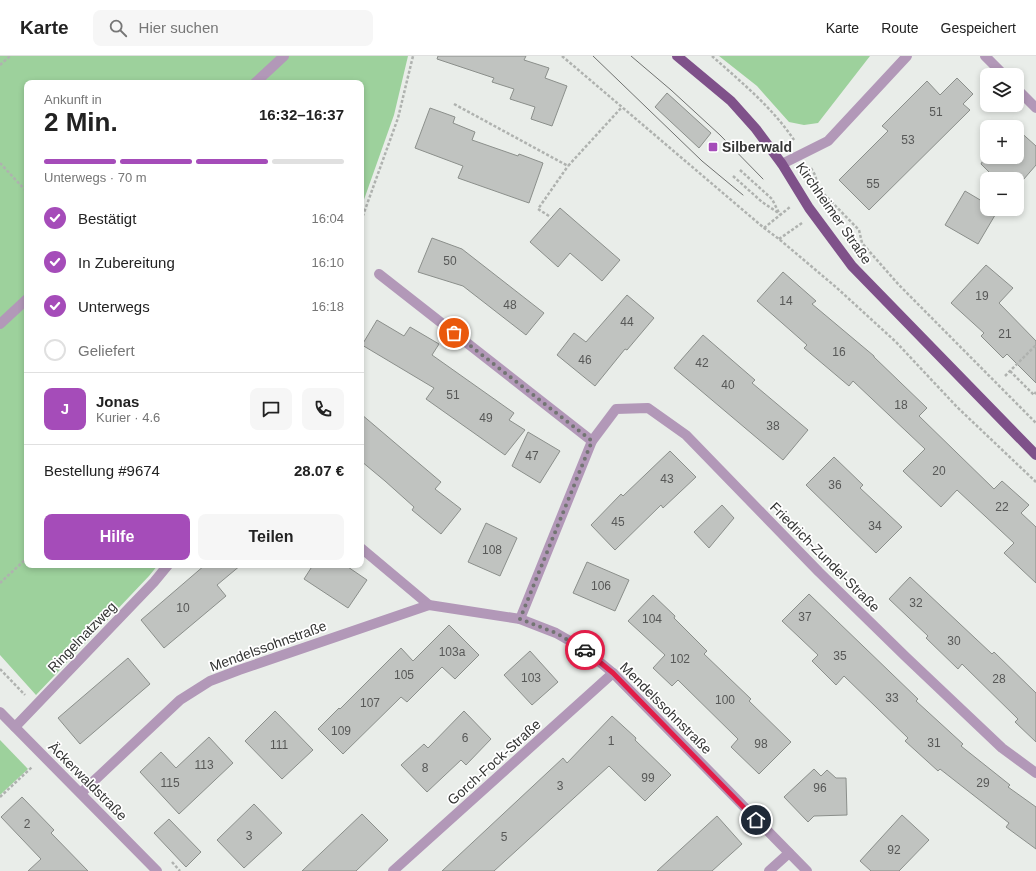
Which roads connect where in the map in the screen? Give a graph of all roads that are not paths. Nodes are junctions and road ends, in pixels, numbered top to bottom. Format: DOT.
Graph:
graph roads {
  1 [pos="284,56"];
  2 [pos="678,56"];
  3 [pos="907,56"];
  4 [pos="985,56"];
  5 [pos="997,68"];
  6 [pos="259,80"];
  7 [pos="1024,96"];
  8 [pos="1036,108"];
  9 [pos="782,164"];
  10 [pos="379,274"];
  11 [pos="24,302"];
  12 [pos="0,324"];
  13 [pos="592,441"];
  14 [pos="1036,455"];
  15 [pos="364,551"];
  16 [pos="166,568"];
  17 [pos="429,605"];
  18 [pos="520,619"];
  19 [pos="613,673"];
  20 [pos="0,712"];
  21 [pos="15,727"];
  22 [pos="1036,773"];
  23 [pos="81,793"];
  24 [pos="790,854"];
  25 [pos="157,871"];
  26 [pos="393,871"];
  27 [pos="769,871"];
  28 [pos="807,871"];
  1 -- 6 [label="street"];
  2 -- 9 [label="main road, Kirchheimer Straße"];
  3 -- 9 [label="street"];
  4 -- 5 [label="street"];
  7 -- 8 [label="street"];
  9 -- 14 [label="main road, Kirchheimer Straße"];
  10 -- 13 [label="street"];
  11 -- 12 [label="street"];
  13 -- 18 [label="street, Friedrich-Zundel-Straße"];
  13 -- 22 [label="street, Friedrich-Zundel-Straße"];
  15 -- 17 [label="street"];
  16 -- 21 [label="street, Ringelnatzweg"];
  17 -- 18 [label="street, Mendelssohnstraße"];
  17 -- 23 [label="street, Mendelssohnstraße"];
  18 -- 19 [label="street, Mendelssohnstraße"];
  19 -- 24 [label="street, Mendelssohnstraße"];
  19 -- 26 [label="street, Gorch-Fock-Straße"];
  20 -- 21 [label="street, Äckerwaldstraße"];
  21 -- 23 [label="street, Äckerwaldstraße"];
  23 -- 25 [label="street, Äckerwaldstraße"];
  24 -- 27 [label="street"];
  24 -- 28 [label="street, Mendelssohnstraße"];
}
